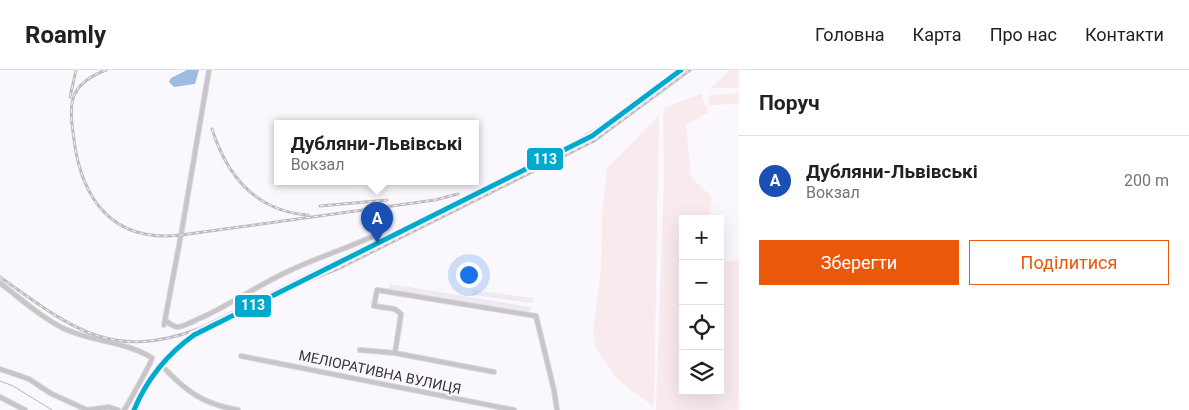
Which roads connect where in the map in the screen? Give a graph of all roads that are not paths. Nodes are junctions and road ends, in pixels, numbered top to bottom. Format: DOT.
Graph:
graph roads {
  1 [pos="209,70"];
  2 [pos="376,235"];
  3 [pos="0,283"];
  4 [pos="360,350"];
  5 [pos="394,353"];
  6 [pos="242,356"];
  7 [pos="164,368"];
  8 [pos="0,369"];
  9 [pos="494,372"];
  10 [pos="0,397"];
  11 [pos="25,410"];
  12 [pos="118,410"];
  13 [pos="124,410"];
  14 [pos="238,410"];
  15 [pos="514,410"];
  16 [pos="557,410"];
  1 -- 2 [label="street"];
  3 -- 13 [label="street"];
  4 -- 5 [label="street"];
  5 -- 9 [label="street"];
  5 -- 16 [label="street"];
  6 -- 15 [label="street, МЕЛІОРАТИВНА ВУЛИЦЯ"];
  7 -- 14 [label="street"];
  8 -- 12 [label="street"];
  10 -- 11 [label="street"];
}
